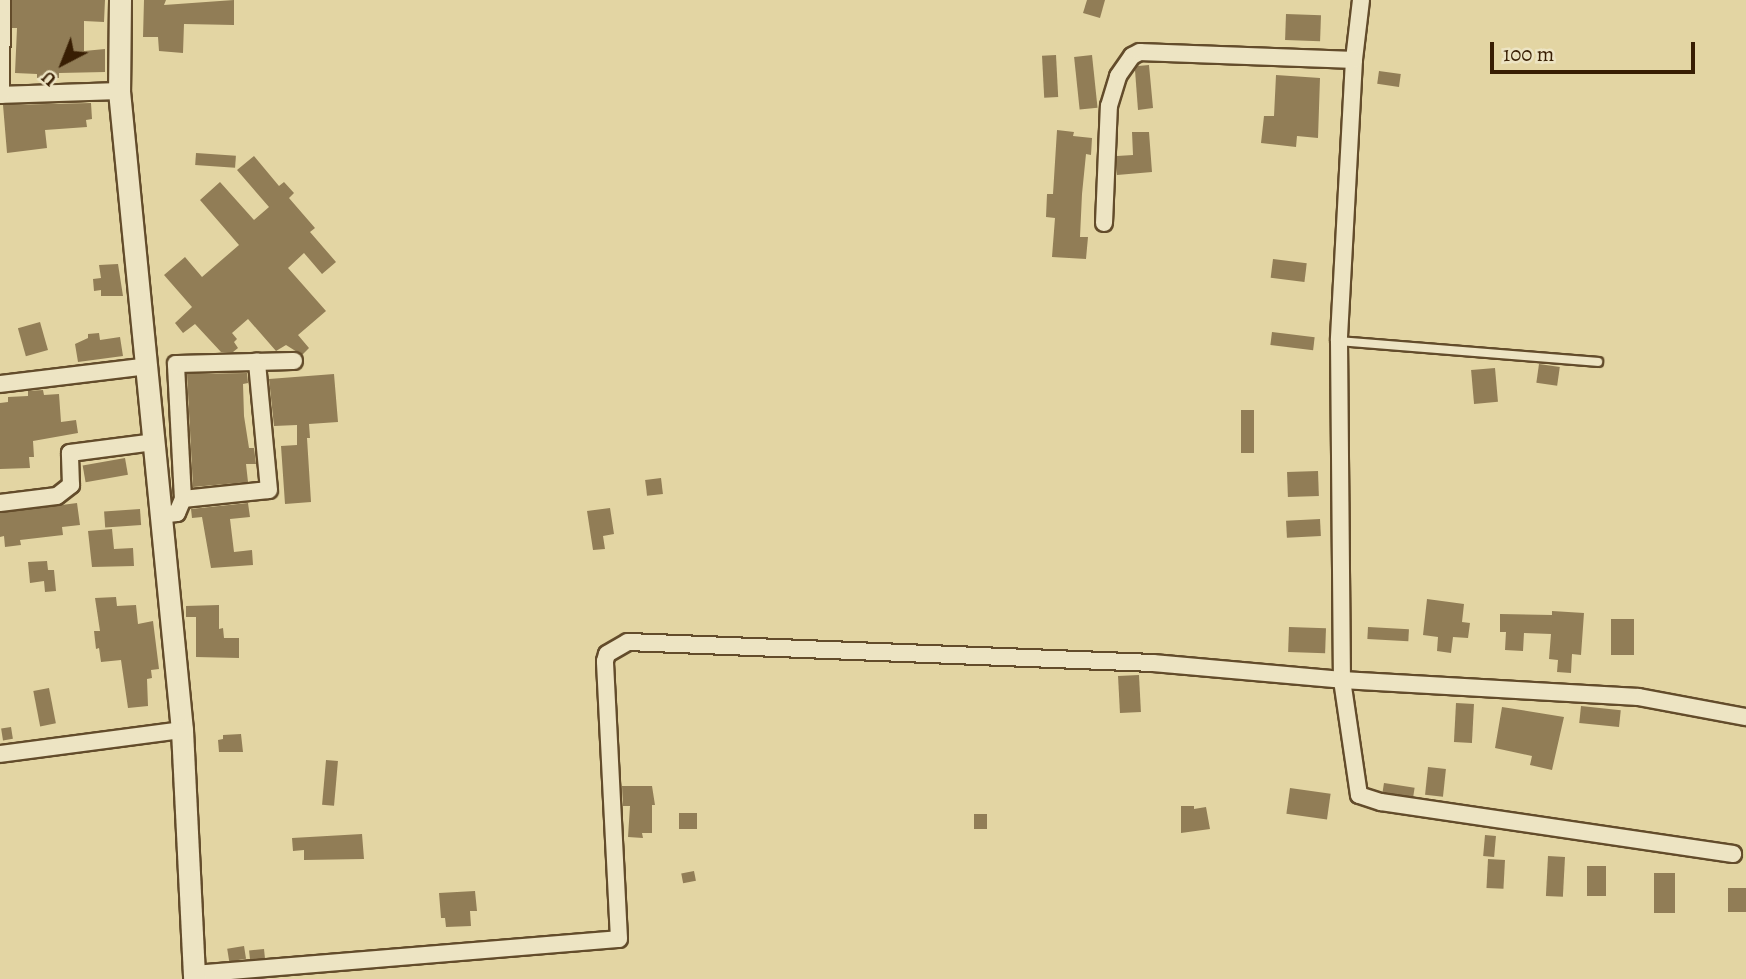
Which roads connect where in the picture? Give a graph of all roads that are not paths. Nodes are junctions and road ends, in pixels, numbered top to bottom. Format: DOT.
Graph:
graph roads {
  1 [pos="2,0"];
  2 [pos="120,0"];
  3 [pos="1361,0"];
  4 [pos="1353,60"];
  5 [pos="119,91"];
  6 [pos="1,96"];
  7 [pos="1104,223"];
  8 [pos="1339,341"];
  9 [pos="294,361"];
  10 [pos="257,362"];
  11 [pos="1598,362"];
  12 [pos="148,366"];
  13 [pos="0,384"];
  14 [pos="155,442"];
  15 [pos="183,499"];
  16 [pos="0,503"];
  17 [pos="159,515"];
  18 [pos="1342,680"];
  19 [pos="1746,717"];
  20 [pos="183,730"];
  21 [pos="0,754"];
  22 [pos="1732,854"];
  23 [pos="194,976"];
  1 -- 6 [label="street"];
  2 -- 5 [label="street"];
  3 -- 4 [label="street"];
  4 -- 7 [label="street"];
  4 -- 8 [label="street"];
  5 -- 6 [label="street"];
  5 -- 12 [label="street"];
  8 -- 11 [label="lane"];
  8 -- 18 [label="street"];
  9 -- 10 [label="street"];
  10 -- 15 [label="street"];
  10 -- 15 [label="street"];
  12 -- 13 [label="street"];
  12 -- 14 [label="street"];
  14 -- 16 [label="street"];
  14 -- 17 [label="street"];
  15 -- 17 [label="street"];
  17 -- 20 [label="street"];
  18 -- 19 [label="street"];
  18 -- 22 [label="street"];
  18 -- 23 [label="street"];
  20 -- 21 [label="street"];
  20 -- 23 [label="street"];
}
